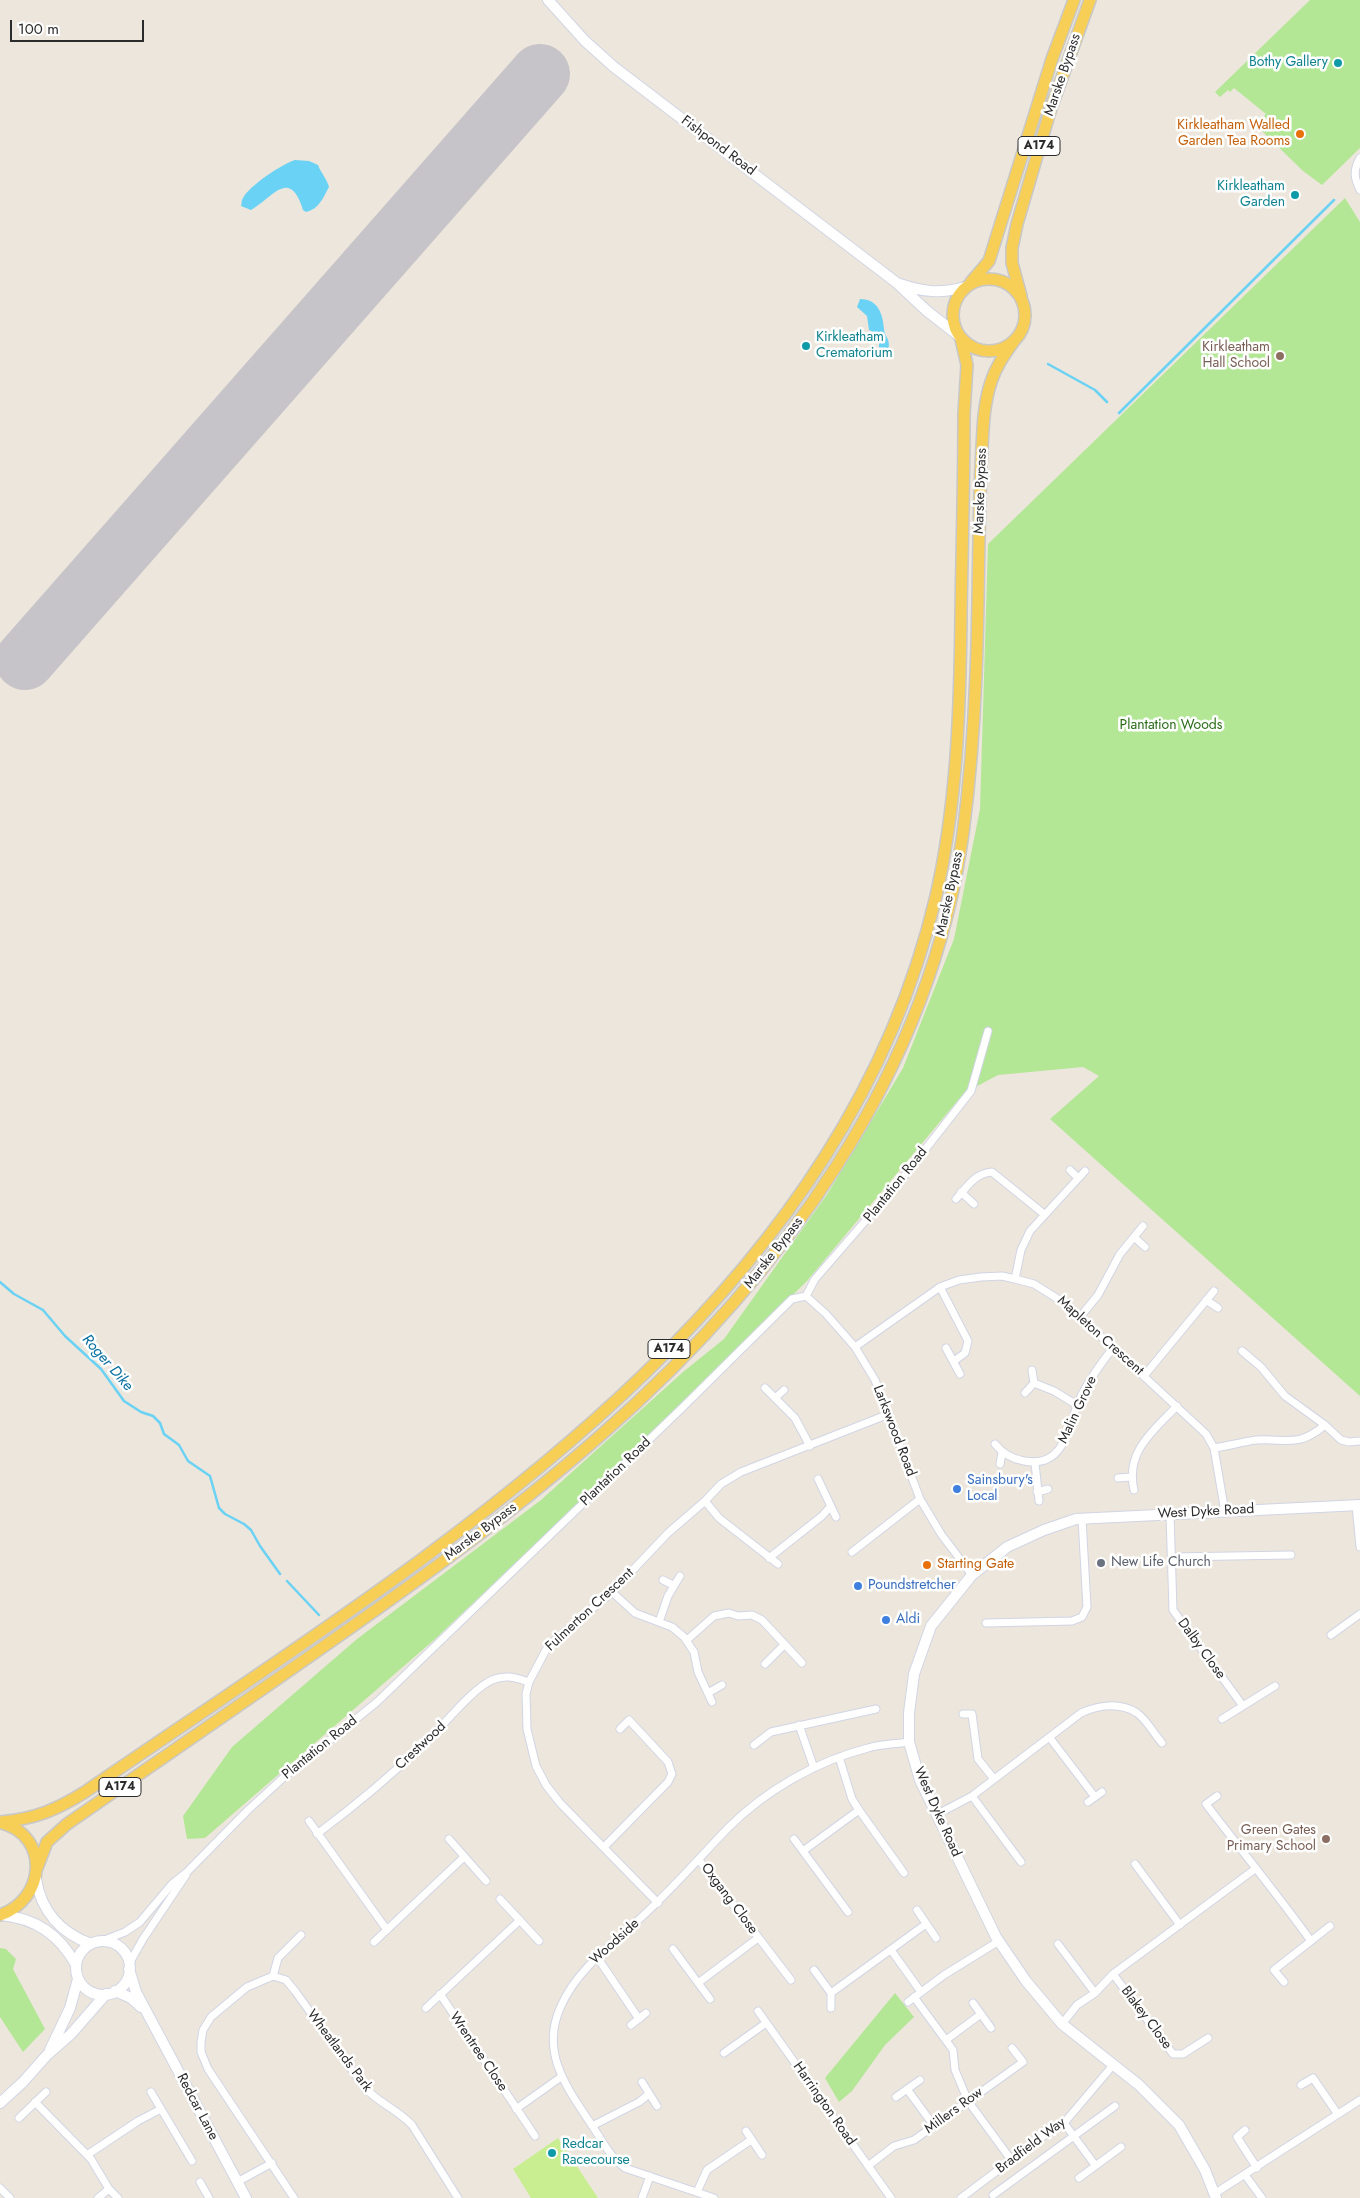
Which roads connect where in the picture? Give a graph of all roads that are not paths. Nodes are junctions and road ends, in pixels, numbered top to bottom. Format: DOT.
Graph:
graph roads {
  1 [pos="548,0"];
  2 [pos="1074,0"];
  3 [pos="1090,0"];
  4 [pos="1360,158"];
  5 [pos="1360,190"];
  6 [pos="897,283"];
  7 [pos="968,285"];
  8 [pos="1021,296"];
  9 [pos="960,337"];
  10 [pos="1014,341"];
  11 [pos="988,1031"];
  12 [pos="1070,1170"];
  13 [pos="1085,1171"];
  14 [pos="1078,1178"];
  15 [pos="961,1192"];
  16 [pos="956,1199"];
  17 [pos="974,1204"];
  18 [pos="1044,1214"];
  19 [pos="1143,1226"];
  20 [pos="1134,1237"];
  21 [pos="1145,1247"];
  22 [pos="1015,1279"];
  23 [pos="940,1286"];
  24 [pos="1214,1291"];
  25 [pos="806,1296"];
  26 [pos="1206,1300"];
  27 [pos="1218,1308"];
  28 [pos="1080,1318"];
  29 [pos="855,1347"];
  30 [pos="946,1348"];
  31 [pos="1113,1348"];
  32 [pos="1242,1351"];
  33 [pos="954,1361"];
  34 [pos="1032,1370"];
  35 [pos="960,1374"];
  36 [pos="1144,1376"];
  37 [pos="1034,1383"];
  38 [pos="765,1388"];
  39 [pos="784,1390"];
  40 [pos="1025,1392"];
  41 [pos="775,1398"];
  42 [pos="1077,1405"];
  43 [pos="1177,1406"];
  44 [pos="889,1414"];
  45 [pos="1325,1425"];
  46 [pos="1360,1441"];
  47 [pos="995,1444"];
  48 [pos="810,1446"];
  49 [pos="1214,1448"];
  50 [pos="1002,1453"];
  51 [pos="1035,1463"];
  52 [pos="1000,1464"];
  53 [pos="1131,1477"];
  54 [pos="1118,1478"];
  55 [pos="818,1479"];
  56 [pos="1048,1489"];
  57 [pos="1134,1490"];
  58 [pos="1037,1492"];
  59 [pos="920,1499"];
  60 [pos="705,1501"];
  61 [pos="1039,1501"];
  62 [pos="1358,1505"];
  63 [pos="830,1506"];
  64 [pos="1225,1512"];
  65 [pos="1170,1514"];
  66 [pos="836,1517"];
  67 [pos="1082,1518"];
  68 [pos="1360,1547"];
  69 [pos="852,1552"];
  70 [pos="1291,1555"];
  71 [pos="1172,1557"];
  72 [pos="769,1558"];
  73 [pos="778,1564"];
  74 [pos="972,1575"];
  75 [pos="680,1576"];
  76 [pos="663,1580"];
  77 [pos="673,1585"];
  78 [pos="612,1592"];
  79 [pos="1360,1614"];
  80 [pos="659,1622"];
  81 [pos="986,1623"];
  82 [pos="1331,1635"];
  83 [pos="687,1640"];
  84 [pos="784,1645"];
  85 [pos="802,1663"];
  86 [pos="765,1664"];
  87 [pos="529,1682"];
  88 [pos="722,1685"];
  89 [pos="1274,1686"];
  90 [pos="708,1693"];
  91 [pos="712,1702"];
  92 [pos="1243,1706"];
  93 [pos="876,1709"];
  94 [pos="962,1714"];
  95 [pos="1222,1719"];
  96 [pos="799,1725"];
  97 [pos="620,1729"];
  98 [pos="1050,1738"];
  99 [pos="909,1742"];
  100 [pos="1162,1743"];
  101 [pos="754,1745"];
  102 [pos="839,1757"];
  103 [pos="814,1768"];
  104 [pos="994,1779"];
  105 [pos="1102,1792"];
  106 [pos="972,1796"];
  107 [pos="1217,1796"];
  108 [pos="859,1810"];
  109 [pos="936,1814"];
  110 [pos="309,1821"];
  111 [pos="0,1822"];
  112 [pos="317,1834"];
  113 [pos="449,1839"];
  114 [pos="794,1839"];
  115 [pos="604,1847"];
  116 [pos="803,1851"];
  117 [pos="464,1856"];
  118 [pos="699,1860"];
  119 [pos="1021,1862"];
  120 [pos="1134,1864"];
  121 [pos="1255,1869"];
  122 [pos="187,1872"];
  123 [pos="36,1873"];
  124 [pos="904,1873"];
  125 [pos="486,1881"];
  126 [pos="500,1900"];
  127 [pos="658,1902"];
  128 [pos="917,1910"];
  129 [pos="848,1912"];
  130 [pos="1,1915"];
  131 [pos="520,1920"];
  132 [pos="926,1924"];
  133 [pos="1180,1925"];
  134 [pos="1330,1926"];
  135 [pos="387,1930"];
  136 [pos="301,1935"];
  137 [pos="758,1938"];
  138 [pos="936,1938"];
  139 [pos="1311,1940"];
  140 [pos="102,1941"];
  141 [pos="539,1941"];
  142 [pos="999,1941"];
  143 [pos="374,1942"];
  144 [pos="91,1944"];
  145 [pos="1058,1944"];
  146 [pos="673,1949"];
  147 [pos="891,1950"];
  148 [pos="597,1957"];
  149 [pos="76,1965"];
  150 [pos="129,1966"];
  151 [pos="814,1970"];
  152 [pos="1113,1974"];
  153 [pos="273,1976"];
  154 [pos="78,1979"];
  155 [pos="790,1980"];
  156 [pos="1284,1982"];
  157 [pos="698,1983"];
  158 [pos="922,1992"];
  159 [pos="111,1993"];
  160 [pos="831,1993"];
  161 [pos="1095,1993"];
  162 [pos="440,1994"];
  163 [pos="710,1999"];
  164 [pos="973,2002"];
  165 [pos="426,2008"];
  166 [pos="831,2008"];
  167 [pos="758,2011"];
  168 [pos="646,2013"];
  169 [pos="981,2014"];
  170 [pos="148,2015"];
  171 [pos="639,2020"];
  172 [pos="766,2022"];
  173 [pos="1062,2024"];
  174 [pos="631,2025"];
  175 [pos="991,2028"];
  176 [pos="1208,2038"];
  177 [pos="946,2040"];
  178 [pos="1012,2048"];
  179 [pos="724,2053"];
  180 [pos="47,2055"];
  181 [pos="1114,2064"];
  182 [pos="561,2077"];
  183 [pos="920,2080"];
  184 [pos="642,2082"];
  185 [pos="1301,2085"];
  186 [pos="908,2089"];
  187 [pos="46,2092"];
  188 [pos="151,2092"];
  189 [pos="649,2094"];
  190 [pos="896,2097"];
  191 [pos="1360,2100"];
  192 [pos="968,2101"];
  193 [pos="35,2102"];
  194 [pos="0,2103"];
  195 [pos="657,2106"];
  196 [pos="1115,2106"];
  197 [pos="161,2109"];
  198 [pos="516,2109"];
  199 [pos="1337,2113"];
  200 [pos="19,2118"];
  201 [pos="1064,2123"];
  202 [pos="592,2126"];
  203 [pos="934,2126"];
  204 [pos="1245,2130"];
  205 [pos="746,2131"];
  206 [pos="535,2136"];
  207 [pos="1074,2137"];
  208 [pos="751,2140"];
  209 [pos="1121,2147"];
  210 [pos="87,2155"];
  211 [pos="762,2155"];
  212 [pos="1012,2160"];
  213 [pos="192,2162"];
  214 [pos="272,2163"];
  215 [pos="1095,2165"];
  216 [pos="868,2166"];
  217 [pos="1256,2168"];
  218 [pos="1245,2175"];
  219 [pos="650,2176"];
  220 [pos="1079,2178"];
  221 [pos="200,2182"];
  222 [pos="237,2182"];
  223 [pos="0,2188"];
  224 [pos="109,2189"];
  225 [pos="697,2192"];
  226 [pos="993,2195"];
  227 [pos="1215,2196"];
  228 [pos="10,2198"];
  229 [pos="98,2198"];
  230 [pos="118,2198"];
  231 [pos="209,2198"];
  232 [pos="246,2198"];
  233 [pos="294,2198"];
  234 [pos="458,2198"];
  235 [pos="642,2198"];
  236 [pos="714,2198"];
  237 [pos="890,2198"];
  238 [pos="961,2198"];
  239 [pos="1262,2198"];
  1 -- 6 [label="street, Fishpond Road"];
  2 -- 7 [label="main road, Marske Bypass / A174"];
  3 -- 8 [label="main road, Marske Bypass / A174"];
  4 -- 5 [label="street"];
  6 -- 7 [label="street, Fishpond Road"];
  6 -- 9 [label="street, Fishpond Road"];
  7 -- 8 [label="main road"];
  7 -- 9 [label="main road, A174"];
  8 -- 10 [label="main road, A174"];
  9 -- 10 [label="main road"];
  9 -- 111 [label="main road, Marske Bypass / A174"];
  10 -- 123 [label="main road, Marske Bypass / A174"];
  11 -- 25 [label="street, Plantation Road"];
  12 -- 14 [label="street"];
  13 -- 14 [label="street"];
  14 -- 18 [label="street"];
  15 -- 16 [label="street"];
  15 -- 17 [label="street"];
  15 -- 18 [label="street"];
  18 -- 22 [label="street"];
  19 -- 20 [label="street"];
  20 -- 21 [label="street"];
  20 -- 28 [label="street"];
  22 -- 23 [label="street, Mapleton Crescent"];
  22 -- 28 [label="street, Mapleton Crescent"];
  23 -- 29 [label="street, Mapleton Crescent"];
  23 -- 33 [label="street"];
  24 -- 26 [label="street"];
  25 -- 29 [label="street, Larkswood Road"];
  25 -- 122 [label="street, Plantation Road"];
  26 -- 27 [label="street"];
  26 -- 36 [label="street"];
  28 -- 31 [label="street, Mapleton Crescent"];
  29 -- 44 [label="street, Larkswood Road"];
  30 -- 33 [label="street"];
  31 -- 36 [label="street, Mapleton Crescent"];
  31 -- 42 [label="street, Malin Grove"];
  32 -- 45 [label="street"];
  33 -- 35 [label="street"];
  34 -- 37 [label="street"];
  36 -- 43 [label="street, Mapleton Crescent"];
  37 -- 40 [label="street"];
  37 -- 42 [label="street"];
  38 -- 41 [label="street"];
  39 -- 41 [label="street"];
  41 -- 48 [label="street"];
  42 -- 51 [label="street, Malin Grove"];
  43 -- 49 [label="street, Mapleton Crescent"];
  43 -- 53 [label="street"];
  44 -- 48 [label="street, Fulmerton Crescent"];
  44 -- 59 [label="street, Larkswood Road"];
  45 -- 46 [label="street"];
  45 -- 49 [label="street"];
  47 -- 50 [label="street"];
  48 -- 60 [label="street, Fulmerton Crescent"];
  49 -- 64 [label="street, Mapleton Crescent"];
  50 -- 51 [label="street"];
  50 -- 52 [label="street"];
  51 -- 58 [label="street"];
  53 -- 54 [label="street"];
  53 -- 57 [label="street"];
  55 -- 63 [label="street"];
  56 -- 58 [label="street"];
  58 -- 61 [label="street"];
  59 -- 69 [label="street"];
  59 -- 74 [label="street, Larkswood Road"];
  60 -- 72 [label="street"];
  60 -- 78 [label="street, Fulmerton Crescent"];
  62 -- 64 [label="street, West Dyke Road"];
  62 -- 68 [label="street"];
  63 -- 66 [label="street"];
  63 -- 72 [label="street"];
  64 -- 65 [label="street, West Dyke Road"];
  65 -- 67 [label="street, West Dyke Road"];
  65 -- 71 [label="street, Dalby Close"];
  67 -- 74 [label="street, West Dyke Road"];
  67 -- 81 [label="street"];
  70 -- 71 [label="street"];
  71 -- 92 [label="street, Dalby Close"];
  72 -- 73 [label="street"];
  74 -- 99 [label="street, West Dyke Road"];
  75 -- 77 [label="street"];
  76 -- 77 [label="street"];
  77 -- 80 [label="street"];
  78 -- 80 [label="street"];
  78 -- 87 [label="street, Fulmerton Crescent"];
  79 -- 82 [label="street"];
  80 -- 83 [label="street"];
  83 -- 84 [label="street"];
  83 -- 90 [label="street"];
  84 -- 85 [label="street"];
  84 -- 86 [label="street"];
  87 -- 112 [label="street, Crestwood"];
  87 -- 115 [label="street, Fulmerton Crescent"];
  88 -- 90 [label="street"];
  89 -- 92 [label="street"];
  90 -- 91 [label="street"];
  92 -- 95 [label="street"];
  93 -- 96 [label="street"];
  94 -- 104 [label="street"];
  96 -- 101 [label="street"];
  96 -- 103 [label="street"];
  97 -- 115 [label="street"];
  98 -- 100 [label="street"];
  98 -- 104 [label="street"];
  98 -- 105 [label="street"];
  99 -- 102 [label="street, Woodside"];
  99 -- 109 [label="street, West Dyke Road"];
  102 -- 103 [label="street, Woodside"];
  102 -- 108 [label="street"];
  103 -- 118 [label="street, Woodside"];
  104 -- 106 [label="street"];
  106 -- 109 [label="street"];
  106 -- 119 [label="street"];
  107 -- 121 [label="street"];
  108 -- 116 [label="street"];
  108 -- 124 [label="street"];
  109 -- 142 [label="street, West Dyke Road"];
  110 -- 112 [label="street"];
  111 -- 123 [label="main road, A174"];
  112 -- 135 [label="street"];
  113 -- 117 [label="street"];
  114 -- 116 [label="street"];
  115 -- 127 [label="street, Fulmerton Crescent"];
  116 -- 129 [label="street"];
  117 -- 125 [label="street"];
  117 -- 135 [label="street"];
  118 -- 127 [label="street, Woodside"];
  118 -- 137 [label="street, Oxgang Close"];
  120 -- 133 [label="street"];
  121 -- 133 [label="street, Blakey Close"];
  121 -- 139 [label="street"];
  122 -- 140 [label="street, Plantation Road"];
  122 -- 150 [label="street, Plantation Road"];
  123 -- 130 [label="main road, A174"];
  123 -- 144 [label="street"];
  126 -- 131 [label="street"];
  127 -- 148 [label="street, Woodside"];
  128 -- 132 [label="street"];
  130 -- 149 [label="street"];
  131 -- 141 [label="street"];
  131 -- 162 [label="street"];
  132 -- 138 [label="street"];
  132 -- 147 [label="street"];
  133 -- 152 [label="street, Blakey Close"];
  134 -- 139 [label="street"];
  135 -- 143 [label="street"];
  136 -- 153 [label="street"];
  137 -- 155 [label="street, Oxgang Close"];
  137 -- 157 [label="street, Oxgang Close"];
  139 -- 156 [label="street"];
  140 -- 144 [label="street"];
  140 -- 150 [label="street"];
  142 -- 158 [label="street"];
  142 -- 173 [label="street, West Dyke Road"];
  144 -- 149 [label="street"];
  145 -- 161 [label="street"];
  146 -- 157 [label="street"];
  147 -- 158 [label="street"];
  147 -- 160 [label="street"];
  148 -- 171 [label="street"];
  148 -- 182 [label="street, Woodside"];
  149 -- 154 [label="street"];
  150 -- 159 [label="street"];
  150 -- 170 [label="street, Redcar Lane"];
  151 -- 160 [label="street"];
  152 -- 161 [label="street, Blakey Close"];
  152 -- 176 [label="street, Blakey Close"];
  153 -- 214 [label="street"];
  153 -- 234 [label="street, Wheatlands Park"];
  154 -- 159 [label="street"];
  154 -- 180 [label="street"];
  157 -- 163 [label="street"];
  158 -- 177 [label="street"];
  159 -- 170 [label="street, Redcar Lane"];
  159 -- 180 [label="street"];
  160 -- 166 [label="street"];
  161 -- 173 [label="street, Blakey Close"];
  162 -- 165 [label="street"];
  162 -- 198 [label="street, Wrentree Close"];
  164 -- 169 [label="street"];
  167 -- 172 [label="street, Harrington Road"];
  168 -- 171 [label="street"];
  169 -- 175 [label="street"];
  169 -- 177 [label="street"];
  170 -- 222 [label="street, Redcar Lane"];
  171 -- 174 [label="street"];
  172 -- 179 [label="street"];
  172 -- 216 [label="street, Harrington Road"];
  173 -- 181 [label="street, West Dyke Road"];
  177 -- 192 [label="street"];
  178 -- 192 [label="street, Millers Row"];
  180 -- 194 [label="street"];
  181 -- 201 [label="street, Bradfield Way"];
  181 -- 227 [label="street, West Dyke Road"];
  182 -- 198 [label="street"];
  182 -- 202 [label="street, Woodside"];
  183 -- 186 [label="street"];
  184 -- 189 [label="street"];
  185 -- 199 [label="street"];
  186 -- 190 [label="street"];
  186 -- 203 [label="street"];
  187 -- 193 [label="street"];
  188 -- 197 [label="street"];
  189 -- 195 [label="street"];
  189 -- 202 [label="street"];
  191 -- 199 [label="street"];
  192 -- 203 [label="street, Millers Row"];
  192 -- 212 [label="street"];
  193 -- 200 [label="street"];
  193 -- 210 [label="street"];
  196 -- 207 [label="street"];
  197 -- 210 [label="street"];
  197 -- 213 [label="street"];
  198 -- 206 [label="street, Wrentree Close"];
  199 -- 217 [label="street"];
  201 -- 207 [label="street"];
  201 -- 212 [label="street, Bradfield Way"];
  202 -- 219 [label="street, Woodside"];
  203 -- 216 [label="street, Millers Row"];
  204 -- 217 [label="street"];
  205 -- 208 [label="street"];
  207 -- 215 [label="street"];
  207 -- 226 [label="street"];
  208 -- 211 [label="street"];
  208 -- 225 [label="street"];
  209 -- 215 [label="street"];
  210 -- 224 [label="street"];
  212 -- 238 [label="street, Bradfield Way"];
  214 -- 222 [label="street"];
  214 -- 233 [label="street"];
  215 -- 220 [label="street"];
  216 -- 237 [label="street, Harrington Road"];
  217 -- 218 [label="street"];
  218 -- 227 [label="street"];
  218 -- 239 [label="street"];
  219 -- 225 [label="street, Woodside"];
  219 -- 235 [label="street"];
  221 -- 231 [label="street"];
  222 -- 232 [label="street, Redcar Lane"];
  223 -- 228 [label="street"];
  224 -- 229 [label="street"];
  224 -- 230 [label="street"];
  225 -- 236 [label="street, Woodside"];
}
